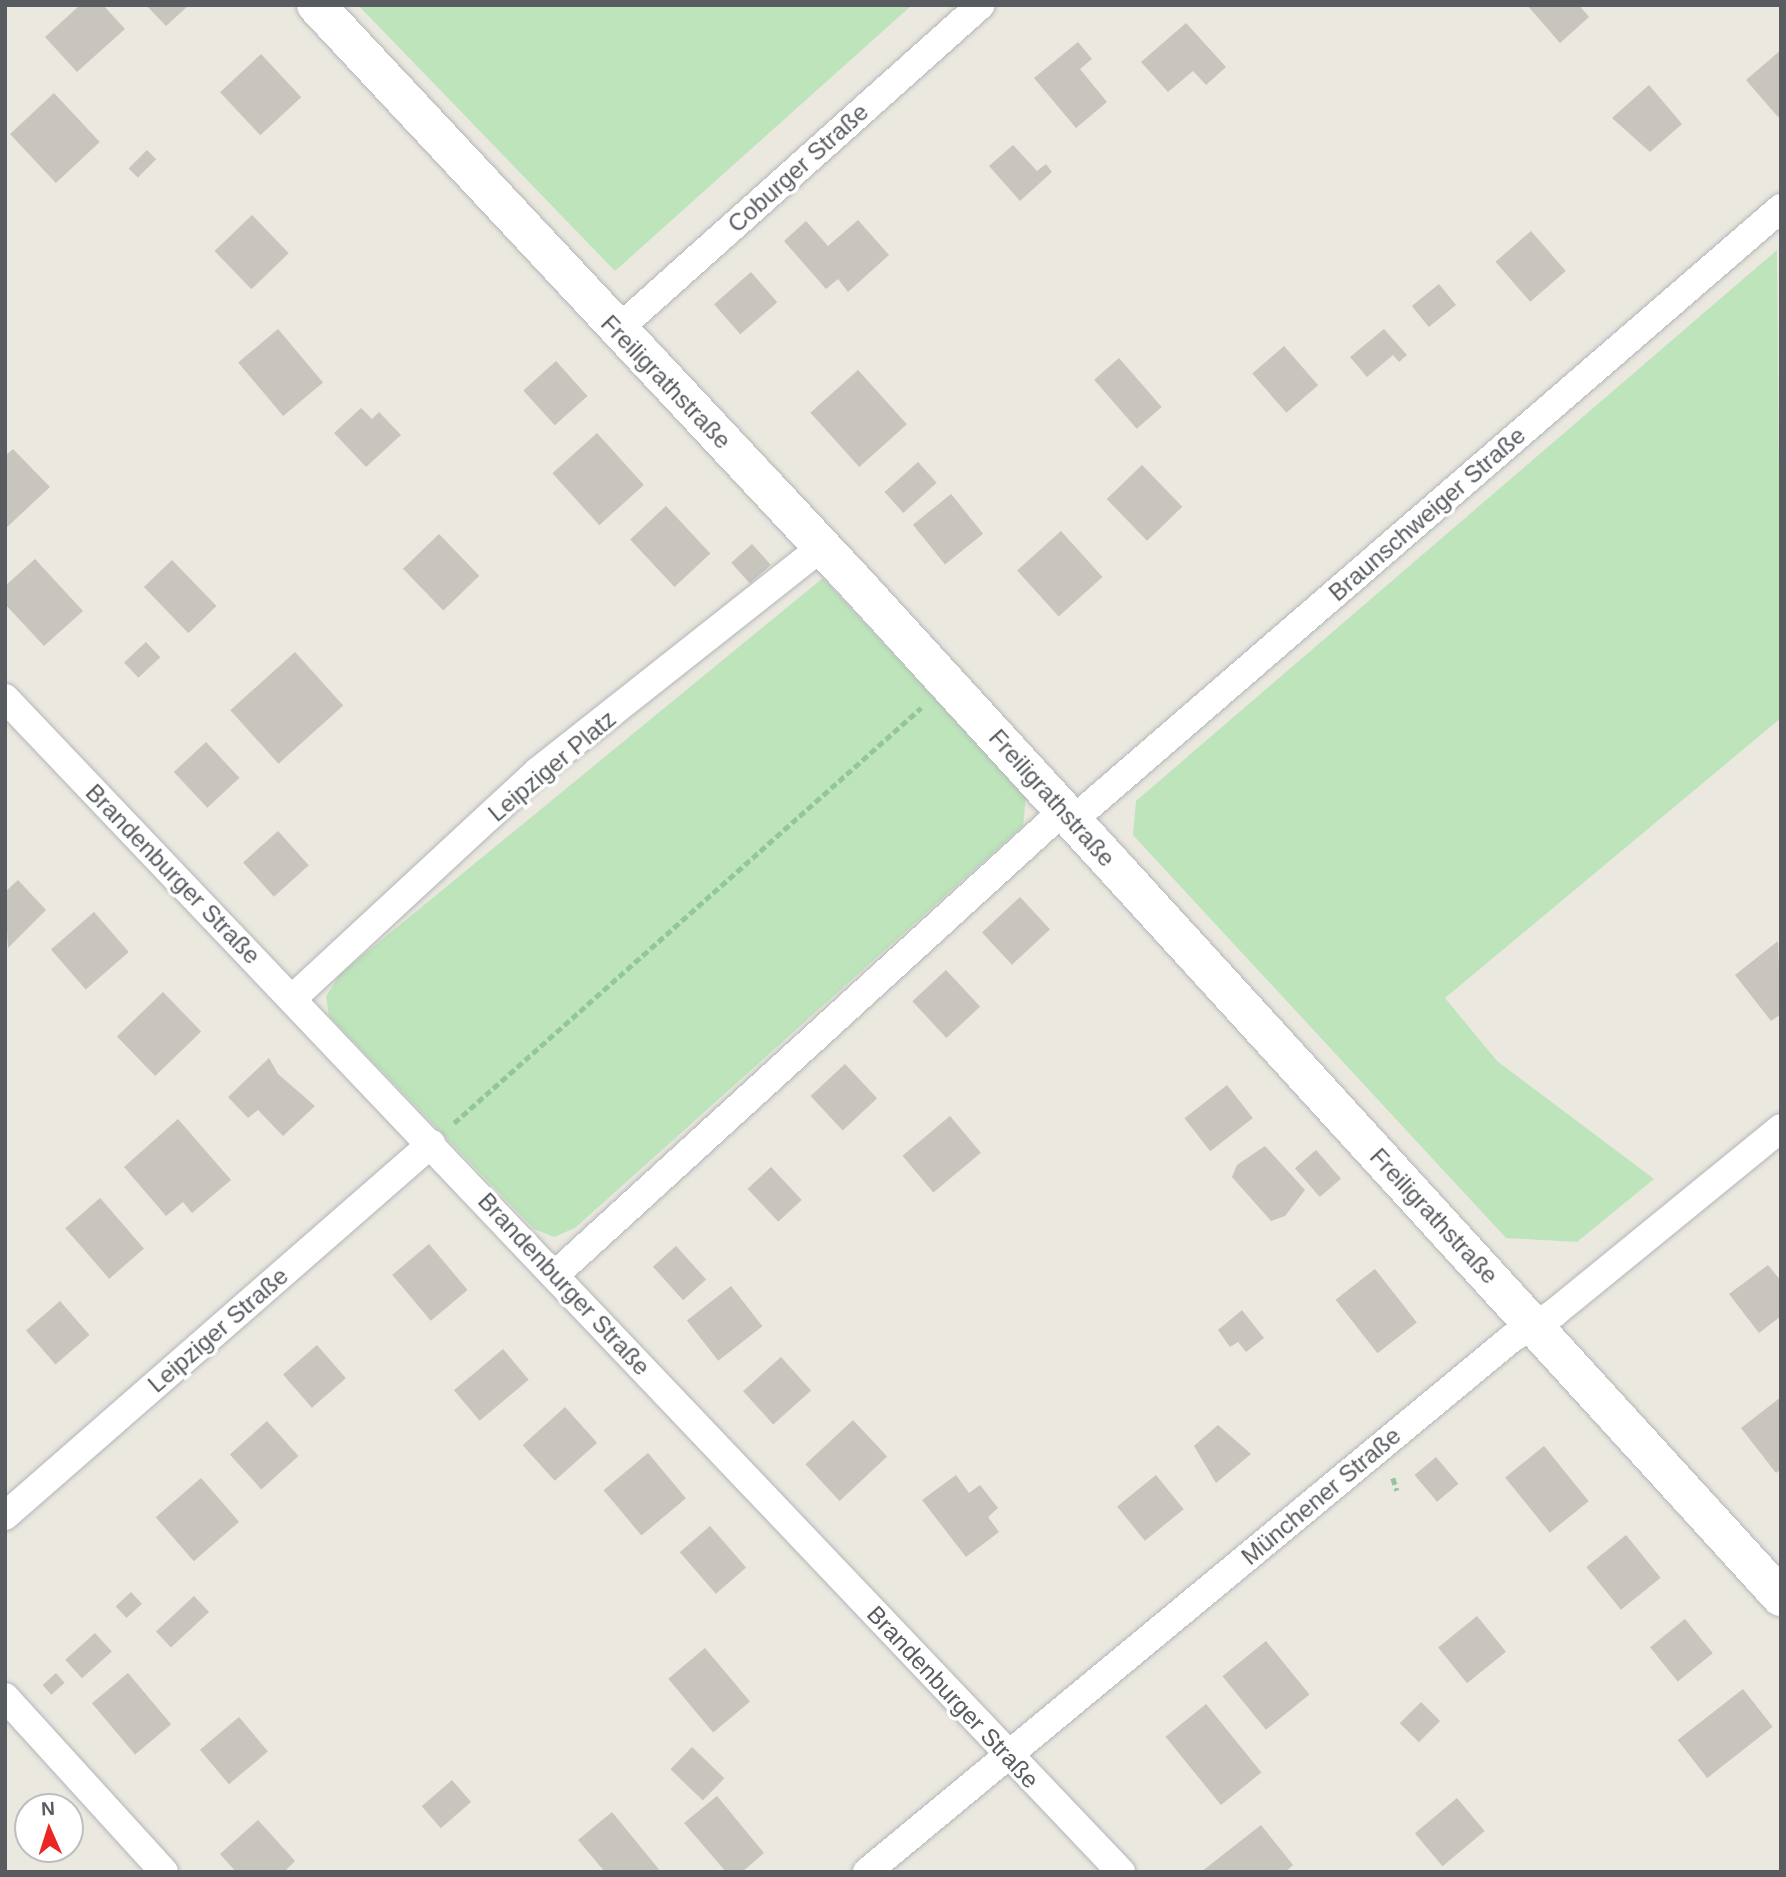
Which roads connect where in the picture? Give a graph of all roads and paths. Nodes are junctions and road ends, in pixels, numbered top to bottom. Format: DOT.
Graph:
graph roads {
  1 [pos="316,5"];
  2 [pos="980,5"];
  3 [pos="1781,208"];
  4 [pos="616,331"];
  5 [pos="822,547"];
  6 [pos="947,684"];
  7 [pos="5,698"];
  8 [pos="1068,815"];
  9 [pos="293,998"];
  10 [pos="1781,1128"];
  11 [pos="431,1144"];
  12 [pos="556,1275"];
  13 [pos="1534,1325"];
  14 [pos="5,1516"];
  15 [pos="1781,1597"];
  16 [pos="5,1697"];
  17 [pos="1009,1756"];
  18 [pos="163,1872"];
  19 [pos="867,1872"];
  20 [pos="1121,1872"];
  1 -- 4 [label="street, Freiligrathstraße"];
  2 -- 4 [label="street, Coburger Straße"];
  3 -- 8 [label="street, Braunschweiger Straße"];
  4 -- 5 [label="street, Freiligrathstraße"];
  5 -- 6 [label="street, Freiligrathstraße"];
  5 -- 9 [label="street, Leipziger Platz"];
  6 -- 8 [label="street, Freiligrathstraße"];
  6 -- 11 [label="path"];
  7 -- 9 [label="street, Brandenburger Straße"];
  8 -- 12 [label="street"];
  8 -- 13 [label="street, Freiligrathstraße"];
  9 -- 11 [label="street, Brandenburger Straße"];
  10 -- 13 [label="street, Münchener Straße"];
  11 -- 12 [label="street, Brandenburger Straße"];
  11 -- 14 [label="street, Leipziger Straße"];
  12 -- 17 [label="street, Brandenburger Straße"];
  13 -- 15 [label="street, Freiligrathstraße"];
  13 -- 17 [label="street, Münchener Straße"];
  16 -- 18 [label="street"];
  17 -- 19 [label="street, Münchener Straße"];
  17 -- 20 [label="street, Brandenburger Straße"];
}
